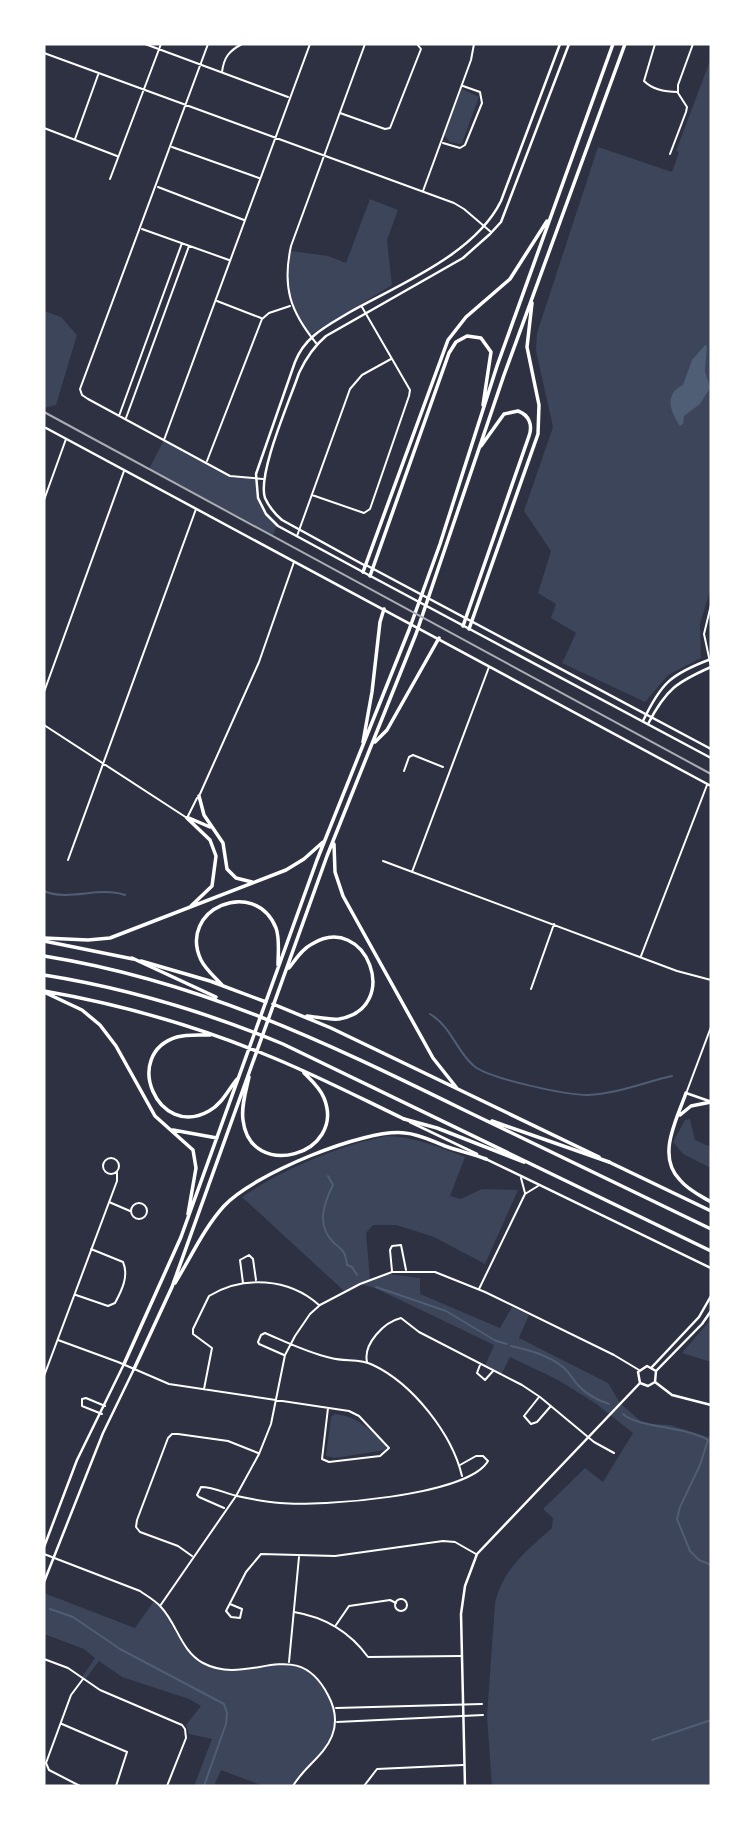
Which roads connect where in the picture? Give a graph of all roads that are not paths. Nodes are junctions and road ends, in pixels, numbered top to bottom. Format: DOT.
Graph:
graph roads {
  1 [pos="145,44"];
  2 [pos="161,44"];
  3 [pos="208,44"];
  4 [pos="242,44"];
  5 [pos="310,44"];
  6 [pos="365,44"];
  7 [pos="474,44"];
  8 [pos="560,44"];
  9 [pos="569,44"];
  10 [pos="613,44"];
  11 [pos="625,44"];
  12 [pos="655,44"];
  13 [pos="693,44"];
  14 [pos="419,45"];
  15 [pos="159,49"];
  16 [pos="44,53"];
  17 [pos="201,65"];
  18 [pos="222,72"];
  19 [pos="98,74"];
  20 [pos="462,85"];
  21 [pos="144,89"];
  22 [pos="678,92"];
  23 [pos="290,98"];
  24 [pos="186,105"];
  25 [pos="340,113"];
  26 [pos="44,128"];
  27 [pos="275,138"];
  28 [pos="75,140"];
  29 [pos="441,142"];
  30 [pos="171,146"];
  31 [pos="670,153"];
  32 [pos="324,155"];
  33 [pos="118,157"];
  34 [pos="110,179"];
  35 [pos="260,179"];
  36 [pos="156,186"];
  37 [pos="422,192"];
  38 [pos="551,213"];
  39 [pos="245,220"];
  40 [pos="485,227"];
  41 [pos="141,228"];
  42 [pos="492,233"];
  43 [pos="182,243"];
  44 [pos="189,246"];
  45 [pos="230,260"];
  46 [pos="533,294"];
  47 [pos="161,300"];
  48 [pos="216,300"];
  49 [pos="168,303"];
  50 [pos="291,306"];
  51 [pos="361,306"];
  52 [pos="365,313"];
  53 [pos="262,318"];
  54 [pos="311,337"];
  55 [pos="316,344"];
  56 [pos="391,359"];
  57 [pos="481,414"];
  58 [pos="119,416"];
  59 [pos="125,419"];
  60 [pos="46,428"];
  61 [pos="67,438"];
  62 [pos="164,440"];
  63 [pos="479,451"];
  64 [pos="207,463"];
  65 [pos="125,470"];
  66 [pos="256,478"];
  67 [pos="264,479"];
  68 [pos="312,495"];
  69 [pos="44,500"];
  70 [pos="196,508"];
  71 [pos="299,530"];
  72 [pos="297,536"];
  73 [pos="294,561"];
  74 [pos="366,565"];
  75 [pos="373,568"];
  76 [pos="363,572"];
  77 [pos="370,576"];
  78 [pos="711,605"];
  79 [pos="384,609"];
  80 [pos="466,619"];
  81 [pos="472,622"];
  82 [pos="463,626"];
  83 [pos="469,629"];
  84 [pos="439,638"];
  85 [pos="710,660"];
  86 [pos="490,666"];
  87 [pos="711,668"];
  88 [pos="44,692"];
  89 [pos="646,714"];
  90 [pos="652,717"];
  91 [pos="643,721"];
  92 [pos="648,724"];
  93 [pos="44,725"];
  94 [pos="373,743"];
  95 [pos="711,749"];
  96 [pos="362,751"];
  97 [pos="711,758"];
  98 [pos="104,762"];
  99 [pos="443,767"];
  100 [pos="404,771"];
  101 [pos="709,785"];
  102 [pos="199,796"];
  103 [pos="187,818"];
  104 [pos="212,828"];
  105 [pos="325,841"];
  106 [pos="334,841"];
  107 [pos="68,860"];
  108 [pos="383,861"];
  109 [pos="412,872"];
  110 [pos="254,883"];
  111 [pos="188,908"];
  112 [pos="554,924"];
  113 [pos="44,939"];
  114 [pos="44,956"];
  115 [pos="640,956"];
  116 [pos="132,958"];
  117 [pos="278,968"];
  118 [pos="285,972"];
  119 [pos="44,975"];
  120 [pos="711,980"];
  121 [pos="224,986"];
  122 [pos="531,989"];
  123 [pos="44,992"];
  124 [pos="233,1005"];
  125 [pos="301,1015"];
  126 [pos="711,1027"];
  127 [pos="215,1035"];
  128 [pos="252,1062"];
  129 [pos="301,1069"];
  130 [pos="240,1075"];
  131 [pos="457,1088"];
  132 [pos="686,1093"];
  133 [pos="711,1102"];
  134 [pos="474,1115"];
  135 [pos="679,1117"];
  136 [pos="404,1119"];
  137 [pos="171,1130"];
  138 [pos="217,1138"];
  139 [pos="225,1139"];
  140 [pos="486,1159"];
  141 [pos="609,1162"];
  142 [pos="546,1171"];
  143 [pos="117,1172"];
  144 [pos="521,1175"];
  145 [pos="540,1185"];
  146 [pos="525,1194"];
  147 [pos="108,1202"];
  148 [pos="711,1202"];
  149 [pos="711,1211"];
  150 [pos="132,1212"];
  151 [pos="187,1222"];
  152 [pos="711,1229"];
  153 [pos="91,1250"];
  154 [pos="711,1251"];
  155 [pos="711,1268"];
  156 [pos="406,1271"];
  157 [pos="392,1272"];
  158 [pos="256,1281"];
  159 [pos="243,1284"];
  160 [pos="172,1287"];
  161 [pos="479,1290"];
  162 [pos="75,1295"];
  163 [pos="711,1296"];
  164 [pos="320,1305"];
  165 [pos="711,1311"];
  166 [pos="142,1326"];
  167 [pos="152,1332"];
  168 [pos="58,1340"];
  169 [pos="290,1343"];
  170 [pos="285,1355"];
  171 [pos="368,1362"];
  172 [pos="124,1364"];
  173 [pos="480,1364"];
  174 [pos="652,1367"];
  175 [pos="134,1369"];
  176 [pos="493,1370"];
  177 [pos="639,1370"];
  178 [pos="656,1371"];
  179 [pos="44,1376"];
  180 [pos="655,1382"];
  181 [pos="640,1383"];
  182 [pos="204,1389"];
  183 [pos="540,1397"];
  184 [pos="275,1400"];
  185 [pos="711,1405"];
  186 [pos="105,1406"];
  187 [pos="550,1407"];
  188 [pos="328,1408"];
  189 [pos="102,1414"];
  190 [pos="587,1436"];
  191 [pos="614,1452"];
  192 [pos="259,1454"];
  193 [pos="460,1465"];
  194 [pos="462,1477"];
  195 [pos="236,1496"];
  196 [pos="226,1508"];
  197 [pos="44,1547"];
  198 [pos="44,1554"];
  199 [pos="477,1554"];
  200 [pos="53,1557"];
  201 [pos="193,1557"];
  202 [pos="299,1557"];
  203 [pos="44,1582"];
  204 [pos="396,1603"];
  205 [pos="230,1604"];
  206 [pos="160,1606"];
  207 [pos="293,1612"];
  208 [pos="336,1626"];
  209 [pos="462,1656"];
  210 [pos="44,1658"];
  211 [pos="289,1663"];
  212 [pos="83,1678"];
  213 [pos="482,1704"];
  214 [pos="463,1705"];
  215 [pos="335,1708"];
  216 [pos="483,1715"];
  217 [pos="463,1716"];
  218 [pos="336,1722"];
  219 [pos="61,1724"];
  220 [pos="463,1765"];
  221 [pos="80,1786"];
  222 [pos="116,1786"];
  223 [pos="167,1786"];
  224 [pos="293,1786"];
  225 [pos="364,1786"];
  226 [pos="465,1786"];
  1 -- 15 [label="street"];
  2 -- 15 [label="street"];
  3 -- 17 [label="street"];
  4 -- 18 [label="street"];
  5 -- 23 [label="street"];
  6 -- 25 [label="street"];
  7 -- 20 [label="street"];
  8 -- 40 [label="street"];
  9 -- 42 [label="street"];
  10 -- 38 [label="highway"];
  11 -- 46 [label="highway"];
  12 -- 22 [label="street"];
  13 -- 22 [label="street"];
  14 -- 25 [label="street"];
  15 -- 17 [label="street"];
  15 -- 21 [label="street"];
  16 -- 19 [label="street"];
  17 -- 18 [label="street"];
  17 -- 24 [label="street"];
  18 -- 23 [label="street"];
  19 -- 21 [label="street"];
  19 -- 28 [label="street"];
  20 -- 29 [label="street"];
  20 -- 29 [label="street"];
  21 -- 24 [label="street"];
  21 -- 33 [label="street"];
  22 -- 31 [label="street"];
  23 -- 27 [label="street"];
  24 -- 27 [label="street"];
  24 -- 30 [label="street"];
  25 -- 32 [label="street"];
  26 -- 28 [label="street"];
  27 -- 32 [label="street"];
  27 -- 35 [label="street"];
  28 -- 33 [label="street"];
  29 -- 37 [label="street"];
  30 -- 35 [label="street"];
  30 -- 36 [label="street"];
  32 -- 37 [label="street"];
  32 -- 50 [label="street"];
  33 -- 34 [label="street"];
  35 -- 39 [label="street"];
  36 -- 39 [label="street"];
  36 -- 41 [label="street"];
  37 -- 40 [label="street"];
  38 -- 57 [label="highway"];
  38 -- 74 [label="highway"];
  39 -- 45 [label="street"];
  40 -- 42 [label="street"];
  40 -- 51 [label="street"];
  41 -- 43 [label="street"];
  41 -- 58 [label="street"];
  42 -- 52 [label="street"];
  43 -- 44 [label="street"];
  43 -- 47 [label="street"];
  44 -- 45 [label="street"];
  44 -- 49 [label="street"];
  45 -- 48 [label="street"];
  46 -- 63 [label="highway"];
  46 -- 81 [label="highway"];
  47 -- 49 [label="street"];
  47 -- 58 [label="street"];
  48 -- 53 [label="street"];
  48 -- 62 [label="street"];
  49 -- 59 [label="street"];
  50 -- 53 [label="street"];
  50 -- 54 [label="street"];
  51 -- 52 [label="street"];
  51 -- 54 [label="street"];
  52 -- 55 [label="street"];
  52 -- 56 [label="street"];
  53 -- 64 [label="street"];
  54 -- 55 [label="street"];
  54 -- 66 [label="street"];
  55 -- 67 [label="street"];
  56 -- 68 [label="street"];
  56 -- 68 [label="street"];
  57 -- 75 [label="highway"];
  57 -- 96 [label="highway"];
  58 -- 59 [label="street"];
  59 -- 62 [label="street"];
  60 -- 61 [label="street"];
  61 -- 65 [label="street"];
  61 -- 69 [label="street"];
  62 -- 64 [label="street"];
  63 -- 80 [label="highway"];
  63 -- 94 [label="highway"];
  64 -- 66 [label="street"];
  65 -- 70 [label="street"];
  65 -- 88 [label="street"];
  66 -- 67 [label="street"];
  66 -- 72 [label="street"];
  67 -- 71 [label="street"];
  68 -- 71 [label="street"];
  70 -- 73 [label="street"];
  70 -- 98 [label="street"];
  71 -- 72 [label="street"];
  71 -- 74 [label="street"];
  72 -- 76 [label="street"];
  73 -- 79 [label="street"];
  73 -- 102 [label="street"];
  74 -- 75 [label="street"];
  74 -- 76 [label="highway"];
  75 -- 77 [label="highway"];
  75 -- 80 [label="street"];
  76 -- 77 [label="street"];
  77 -- 82 [label="street"];
  78 -- 85 [label="street"];
  79 -- 84 [label="street"];
  79 -- 96 [label="highway"];
  80 -- 81 [label="street"];
  80 -- 82 [label="highway"];
  81 -- 83 [label="highway"];
  81 -- 89 [label="street"];
  82 -- 83 [label="street"];
  83 -- 91 [label="street"];
  84 -- 86 [label="street"];
  84 -- 94 [label="highway"];
  85 -- 87 [label="street"];
  85 -- 89 [label="street"];
  86 -- 101 [label="street"];
  86 -- 109 [label="street"];
  87 -- 90 [label="street"];
  89 -- 90 [label="street"];
  89 -- 91 [label="street"];
  90 -- 92 [label="street"];
  90 -- 95 [label="street"];
  91 -- 92 [label="street"];
  92 -- 97 [label="street"];
  93 -- 98 [label="street"];
  94 -- 106 [label="highway"];
  96 -- 105 [label="highway"];
  98 -- 103 [label="street"];
  98 -- 107 [label="street"];
  99 -- 100 [label="street"];
  101 -- 115 [label="street"];
  102 -- 103 [label="street"];
  102 -- 104 [label="highway"];
  103 -- 104 [label="highway"];
  103 -- 111 [label="highway"];
  104 -- 110 [label="highway"];
  105 -- 110 [label="highway"];
  105 -- 117 [label="highway"];
  106 -- 118 [label="highway"];
  106 -- 131 [label="highway"];
  108 -- 109 [label="street"];
  109 -- 112 [label="street"];
  110 -- 111 [label="highway"];
  111 -- 113 [label="highway"];
  112 -- 115 [label="street"];
  112 -- 122 [label="street"];
  113 -- 116 [label="highway"];
  114 -- 124 [label="highway"];
  115 -- 120 [label="street"];
  116 -- 121 [label="highway"];
  116 -- 124 [label="highway"];
  117 -- 121 [label="highway"];
  117 -- 130 [label="highway"];
  118 -- 125 [label="highway"];
  118 -- 128 [label="highway"];
  119 -- 142 [label="highway"];
  121 -- 125 [label="highway"];
  123 -- 127 [label="highway"];
  123 -- 137 [label="highway"];
  124 -- 134 [label="highway"];
  125 -- 131 [label="highway"];
  126 -- 132 [label="street"];
  127 -- 129 [label="highway"];
  127 -- 130 [label="highway"];
  128 -- 129 [label="highway"];
  128 -- 139 [label="highway"];
  129 -- 136 [label="highway"];
  130 -- 138 [label="highway"];
  131 -- 141 [label="highway"];
  132 -- 133 [label="street"];
  132 -- 135 [label="highway"];
  133 -- 135 [label="highway"];
  134 -- 141 [label="highway"];
  134 -- 152 [label="highway"];
  135 -- 148 [label="highway"];
  136 -- 140 [label="street"];
  136 -- 142 [label="highway"];
  137 -- 138 [label="highway"];
  137 -- 151 [label="highway"];
  138 -- 139 [label="highway"];
  138 -- 151 [label="highway"];
  139 -- 160 [label="highway"];
  140 -- 144 [label="street"];
  140 -- 160 [label="highway"];
  141 -- 149 [label="highway"];
  142 -- 154 [label="highway"];
  143 -- 143 [label="street"];
  143 -- 147 [label="street"];
  144 -- 145 [label="street"];
  144 -- 146 [label="street"];
  145 -- 146 [label="street"];
  145 -- 155 [label="street"];
  146 -- 161 [label="street"];
  147 -- 150 [label="street"];
  147 -- 153 [label="street"];
  150 -- 150 [label="street"];
  151 -- 166 [label="highway"];
  153 -- 162 [label="street"];
  153 -- 162 [label="street"];
  156 -- 157 [label="street"];
  156 -- 157 [label="street"];
  156 -- 161 [label="street"];
  157 -- 164 [label="street"];
  158 -- 159 [label="street"];
  158 -- 159 [label="street"];
  158 -- 164 [label="street"];
  159 -- 182 [label="street"];
  160 -- 167 [label="highway"];
  161 -- 177 [label="street"];
  162 -- 168 [label="street"];
  163 -- 174 [label="street"];
  164 -- 169 [label="street"];
  165 -- 178 [label="street"];
  166 -- 167 [label="highway"];
  166 -- 172 [label="highway"];
  167 -- 175 [label="highway"];
  168 -- 172 [label="street"];
  168 -- 179 [label="street"];
  169 -- 170 [label="street"];
  169 -- 170 [label="street"];
  169 -- 171 [label="street"];
  170 -- 184 [label="street"];
  171 -- 173 [label="street"];
  171 -- 193 [label="street"];
  172 -- 175 [label="street"];
  172 -- 186 [label="street"];
  173 -- 176 [label="street"];
  173 -- 176 [label="street"];
  174 -- 177 [label="street"];
  174 -- 178 [label="street"];
  175 -- 182 [label="street"];
  175 -- 200 [label="street"];
  176 -- 183 [label="street"];
  177 -- 181 [label="street"];
  178 -- 180 [label="street"];
  180 -- 181 [label="street"];
  180 -- 185 [label="street"];
  181 -- 190 [label="street"];
  182 -- 184 [label="street"];
  183 -- 187 [label="street"];
  183 -- 187 [label="street"];
  184 -- 188 [label="street"];
  184 -- 192 [label="street"];
  186 -- 189 [label="street"];
  186 -- 189 [label="street"];
  187 -- 190 [label="street"];
  188 -- 188 [label="street"];
  189 -- 197 [label="street"];
  190 -- 191 [label="street"];
  190 -- 199 [label="street"];
  192 -- 195 [label="street"];
  192 -- 201 [label="street"];
  193 -- 194 [label="street"];
  193 -- 194 [label="street"];
  194 -- 195 [label="street"];
  195 -- 196 [label="street"];
  195 -- 196 [label="street"];
  196 -- 201 [label="street"];
  198 -- 200 [label="street"];
  199 -- 202 [label="street"];
  199 -- 209 [label="street"];
  200 -- 203 [label="street"];
  200 -- 206 [label="street"];
  201 -- 206 [label="street"];
  202 -- 205 [label="street"];
  202 -- 207 [label="street"];
  204 -- 208 [label="street"];
  205 -- 205 [label="street"];
  206 -- 211 [label="street"];
  207 -- 208 [label="street"];
  207 -- 211 [label="street"];
  208 -- 209 [label="street"];
  209 -- 214 [label="street"];
  210 -- 212 [label="street"];
  211 -- 215 [label="street"];
  212 -- 219 [label="street"];
  212 -- 223 [label="street"];
  213 -- 214 [label="street"];
  214 -- 215 [label="street"];
  214 -- 217 [label="street"];
  215 -- 218 [label="street"];
  216 -- 217 [label="street"];
  217 -- 218 [label="street"];
  217 -- 220 [label="street"];
  218 -- 224 [label="street"];
  219 -- 221 [label="street"];
  219 -- 222 [label="street"];
  220 -- 225 [label="street"];
  220 -- 226 [label="street"];
}
